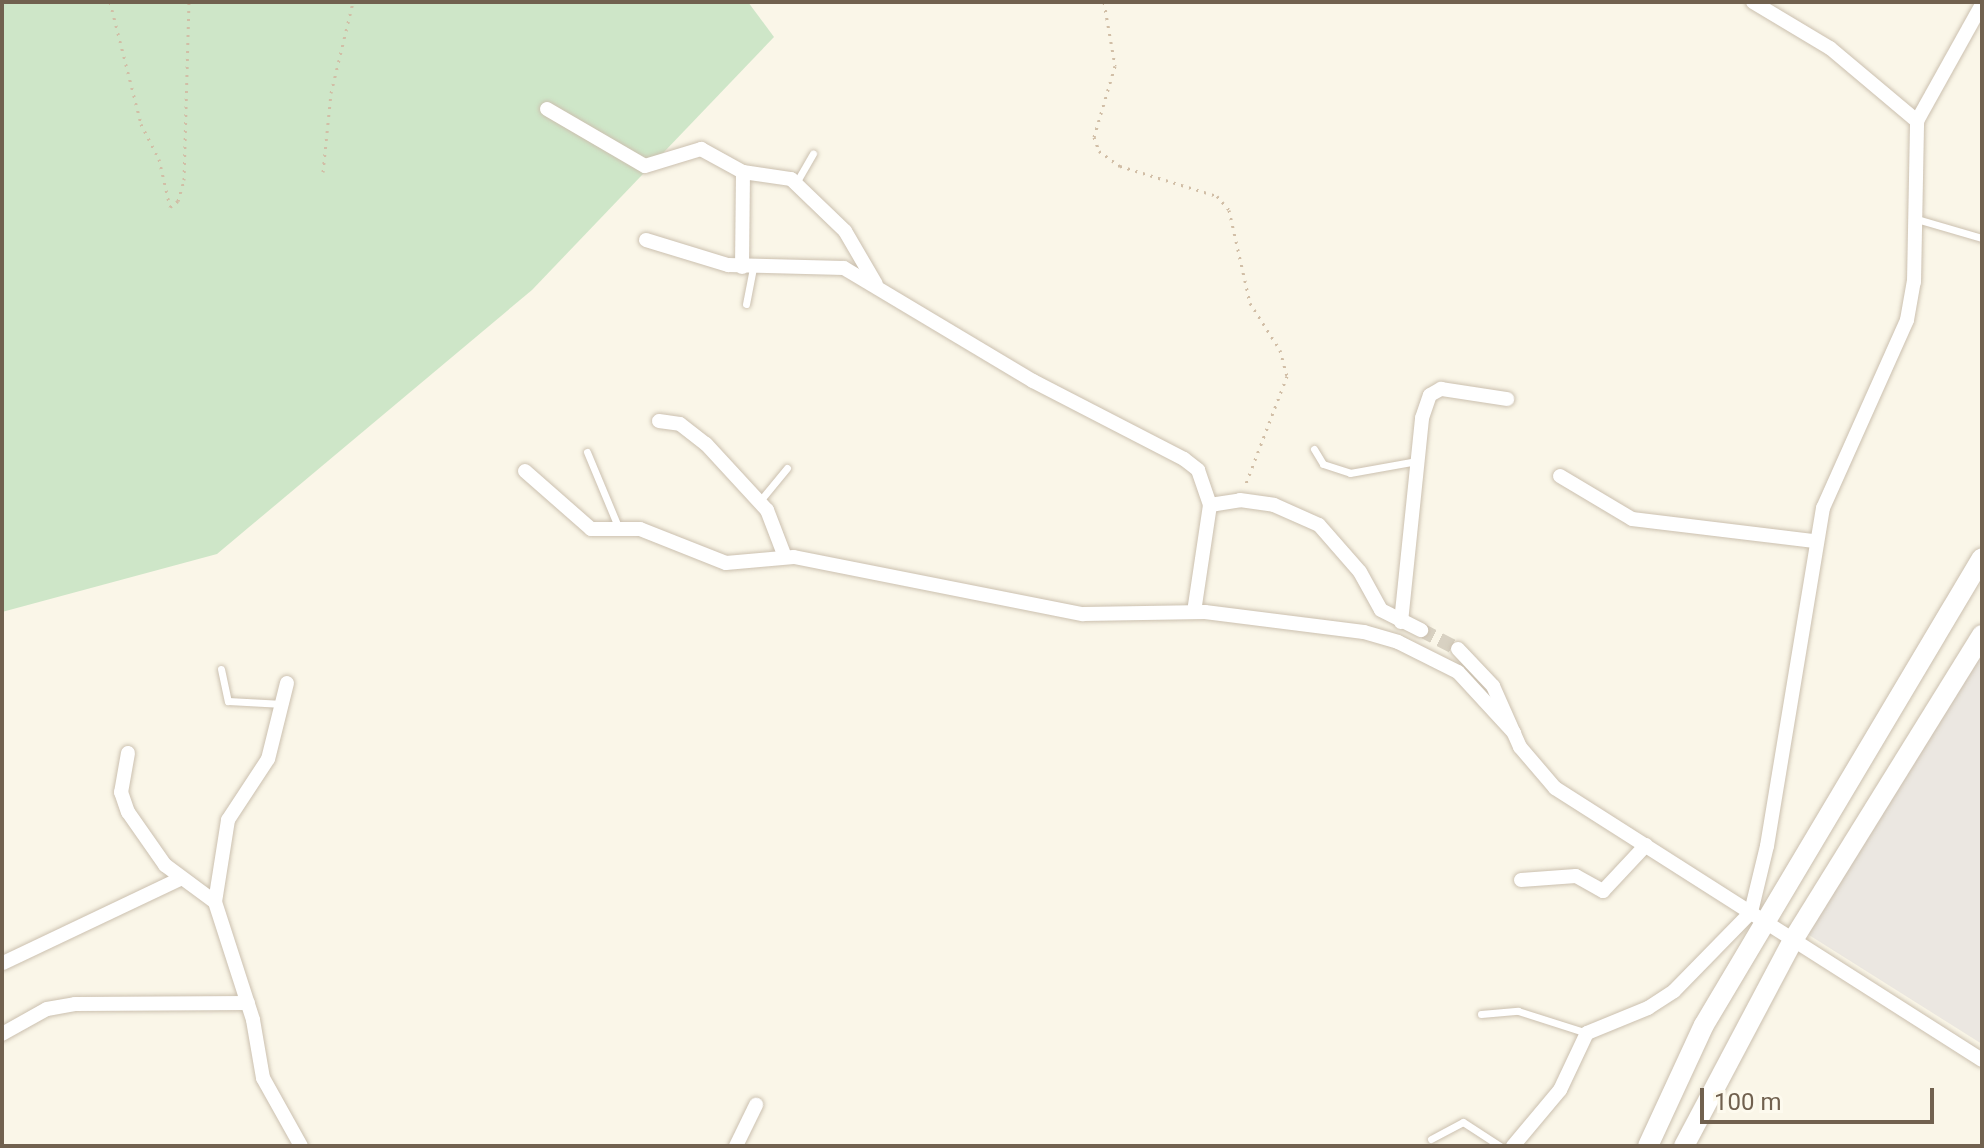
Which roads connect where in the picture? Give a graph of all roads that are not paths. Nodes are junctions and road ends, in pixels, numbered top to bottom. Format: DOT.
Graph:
graph roads {
  1 [pos="1753,2"];
  2 [pos="1982,4"];
  3 [pos="547,109"];
  4 [pos="1917,121"];
  5 [pos="813,154"];
  6 [pos="743,172"];
  7 [pos="796,183"];
  8 [pos="1917,219"];
  9 [pos="1982,238"];
  10 [pos="646,240"];
  11 [pos="748,267"];
  12 [pos="877,284"];
  13 [pos="746,304"];
  14 [pos="1507,399"];
  15 [pos="659,421"];
  16 [pos="1314,449"];
  17 [pos="587,452"];
  18 [pos="1417,461"];
  19 [pos="787,468"];
  20 [pos="525,471"];
  21 [pos="1560,476"];
  22 [pos="759,502"];
  23 [pos="1210,505"];
  24 [pos="619,529"];
  25 [pos="1815,541"];
  26 [pos="785,557"];
  27 [pos="1982,558"];
  28 [pos="1194,612"];
  29 [pos="1401,622"];
  30 [pos="1421,630"];
  31 [pos="1982,635"];
  32 [pos="1458,649"];
  33 [pos="221,669"];
  34 [pos="287,683"];
  35 [pos="285,704"];
  36 [pos="1514,733"];
  37 [pos="128,753"];
  38 [pos="1646,845"];
  39 [pos="180,879"];
  40 [pos="1521,880"];
  41 [pos="215,902"];
  42 [pos="1758,917"];
  43 [pos="1793,940"];
  44 [pos="3,963"];
  45 [pos="248,1003"];
  46 [pos="1481,1014"];
  47 [pos="1587,1033"];
  48 [pos="2,1034"];
  49 [pos="1982,1060"];
  50 [pos="756,1105"];
  51 [pos="1431,1139"];
  52 [pos="301,1146"];
  53 [pos="736,1146"];
  54 [pos="1500,1146"];
  55 [pos="1513,1146"];
  56 [pos="1648,1146"];
  57 [pos="1684,1146"];
  1 -- 4 [label="street"];
  2 -- 4 [label="street"];
  3 -- 6 [label="street"];
  4 -- 8 [label="street"];
  5 -- 7 [label="lane"];
  6 -- 7 [label="street"];
  6 -- 11 [label="street"];
  7 -- 12 [label="street"];
  8 -- 9 [label="lane"];
  8 -- 25 [label="street"];
  10 -- 11 [label="street"];
  11 -- 12 [label="street"];
  11 -- 13 [label="lane"];
  12 -- 23 [label="street"];
  14 -- 18 [label="street"];
  15 -- 22 [label="street"];
  16 -- 18 [label="lane"];
  17 -- 24 [label="lane"];
  18 -- 29 [label="street"];
  19 -- 22 [label="lane"];
  20 -- 24 [label="street"];
  21 -- 25 [label="street"];
  22 -- 26 [label="street"];
  23 -- 28 [label="street"];
  23 -- 29 [label="street"];
  24 -- 26 [label="street"];
  25 -- 42 [label="street"];
  26 -- 28 [label="street"];
  27 -- 42 [label="main road"];
  28 -- 36 [label="street"];
  29 -- 30 [label="street"];
  31 -- 43 [label="main road"];
  32 -- 36 [label="street"];
  33 -- 35 [label="lane"];
  34 -- 35 [label="street"];
  35 -- 41 [label="street"];
  36 -- 38 [label="street"];
  37 -- 39 [label="street"];
  38 -- 40 [label="street"];
  38 -- 42 [label="street"];
  39 -- 41 [label="street"];
  39 -- 44 [label="street"];
  41 -- 45 [label="street"];
  42 -- 43 [label="street"];
  42 -- 47 [label="street"];
  42 -- 56 [label="main road"];
  43 -- 49 [label="street"];
  43 -- 57 [label="main road"];
  45 -- 48 [label="street"];
  45 -- 52 [label="street"];
  46 -- 47 [label="lane"];
  47 -- 55 [label="street"];
  50 -- 53 [label="street"];
  51 -- 54 [label="lane"];
}
